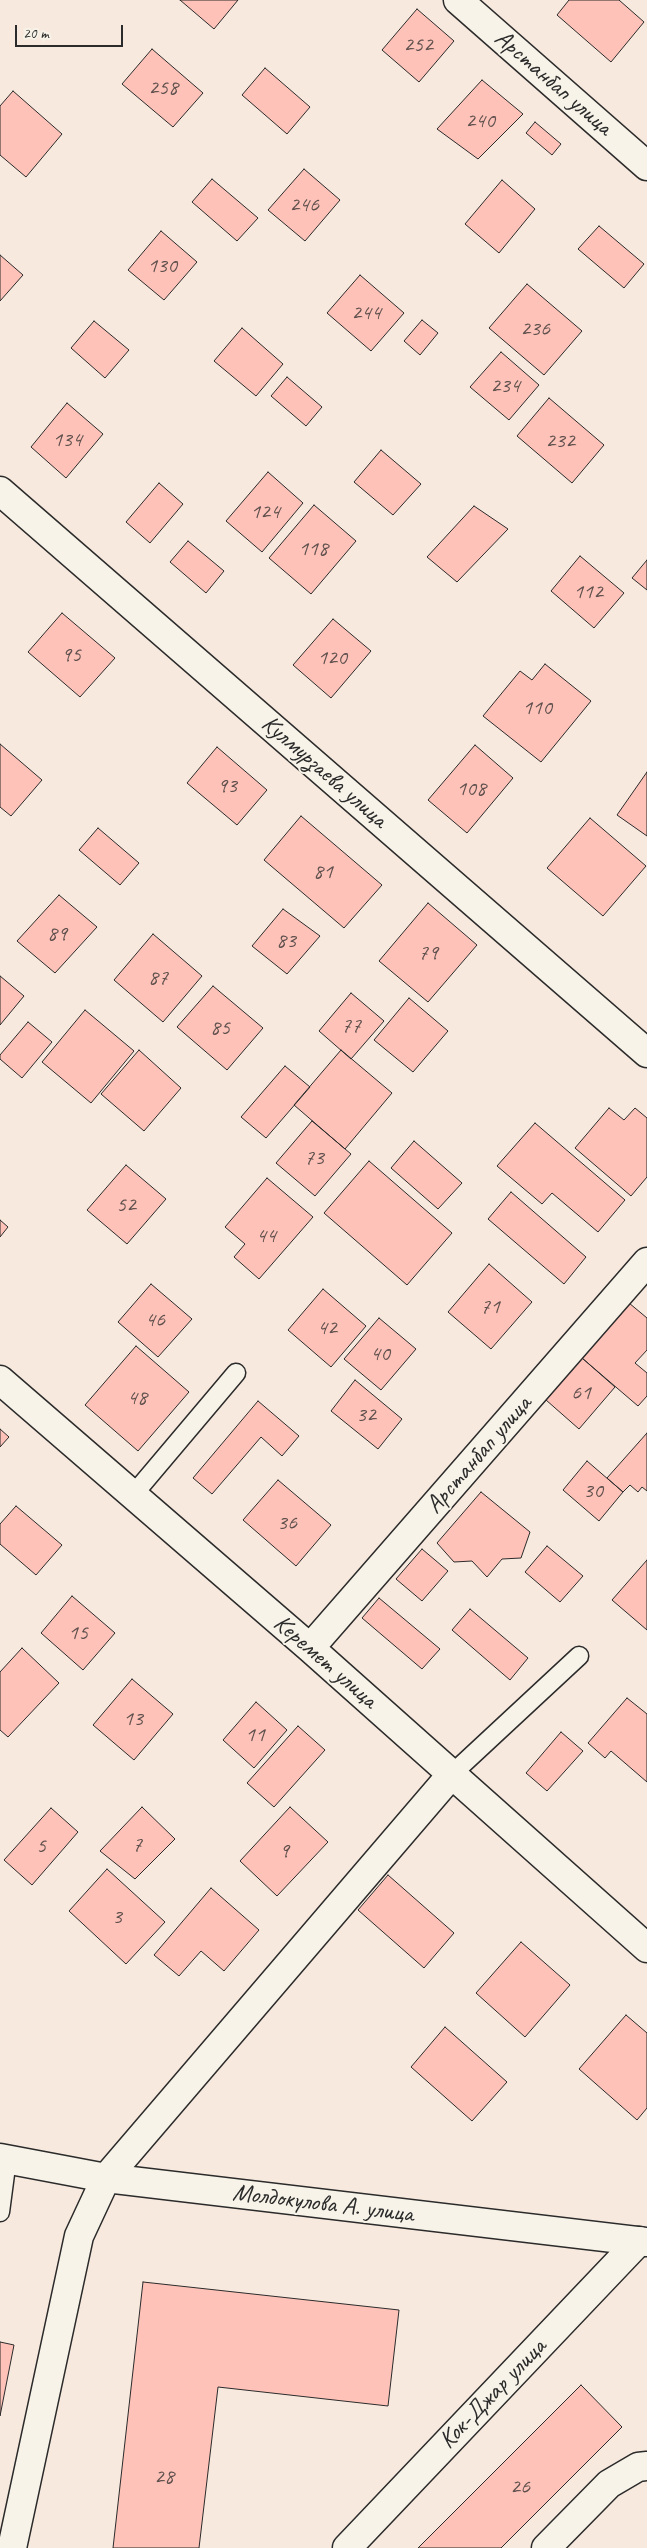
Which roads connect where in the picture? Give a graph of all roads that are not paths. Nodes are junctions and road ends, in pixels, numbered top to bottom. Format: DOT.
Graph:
graph roads {
  1 [pos="458,0"];
  2 [pos="647,166"];
  3 [pos="0,491"];
  4 [pos="647,1054"];
  5 [pos="647,1262"];
  6 [pos="236,1373"];
  7 [pos="0,1380"];
  8 [pos="133,1495"];
  9 [pos="310,1648"];
  10 [pos="579,1656"];
  11 [pos="452,1774"];
  12 [pos="647,1948"];
  13 [pos="4,2159"];
  14 [pos="106,2178"];
  15 [pos="0,2212"];
  16 [pos="643,2241"];
  17 [pos="647,2466"];
  18 [pos="12,2548"];
  19 [pos="347,2548"];
  20 [pos="546,2548"];
  1 -- 2 [label="street, Арстанбап улица"];
  3 -- 4 [label="street, Кулмурзаева улица"];
  5 -- 9 [label="street, Арстанбап улица"];
  6 -- 8 [label="lane"];
  7 -- 8 [label="street, Керемет улица"];
  8 -- 9 [label="street, Керемет улица"];
  9 -- 11 [label="street, Керемет улица"];
  10 -- 11 [label="lane"];
  11 -- 12 [label="street, Керемет улица"];
  11 -- 14 [label="street"];
  13 -- 14 [label="street, Молдокулова А. улица"];
  13 -- 15 [label="lane"];
  14 -- 16 [label="street, Молдокулова А. улица"];
  14 -- 18 [label="street"];
  16 -- 19 [label="street, Кок-Джар улица"];
  17 -- 20 [label="street"];
}
